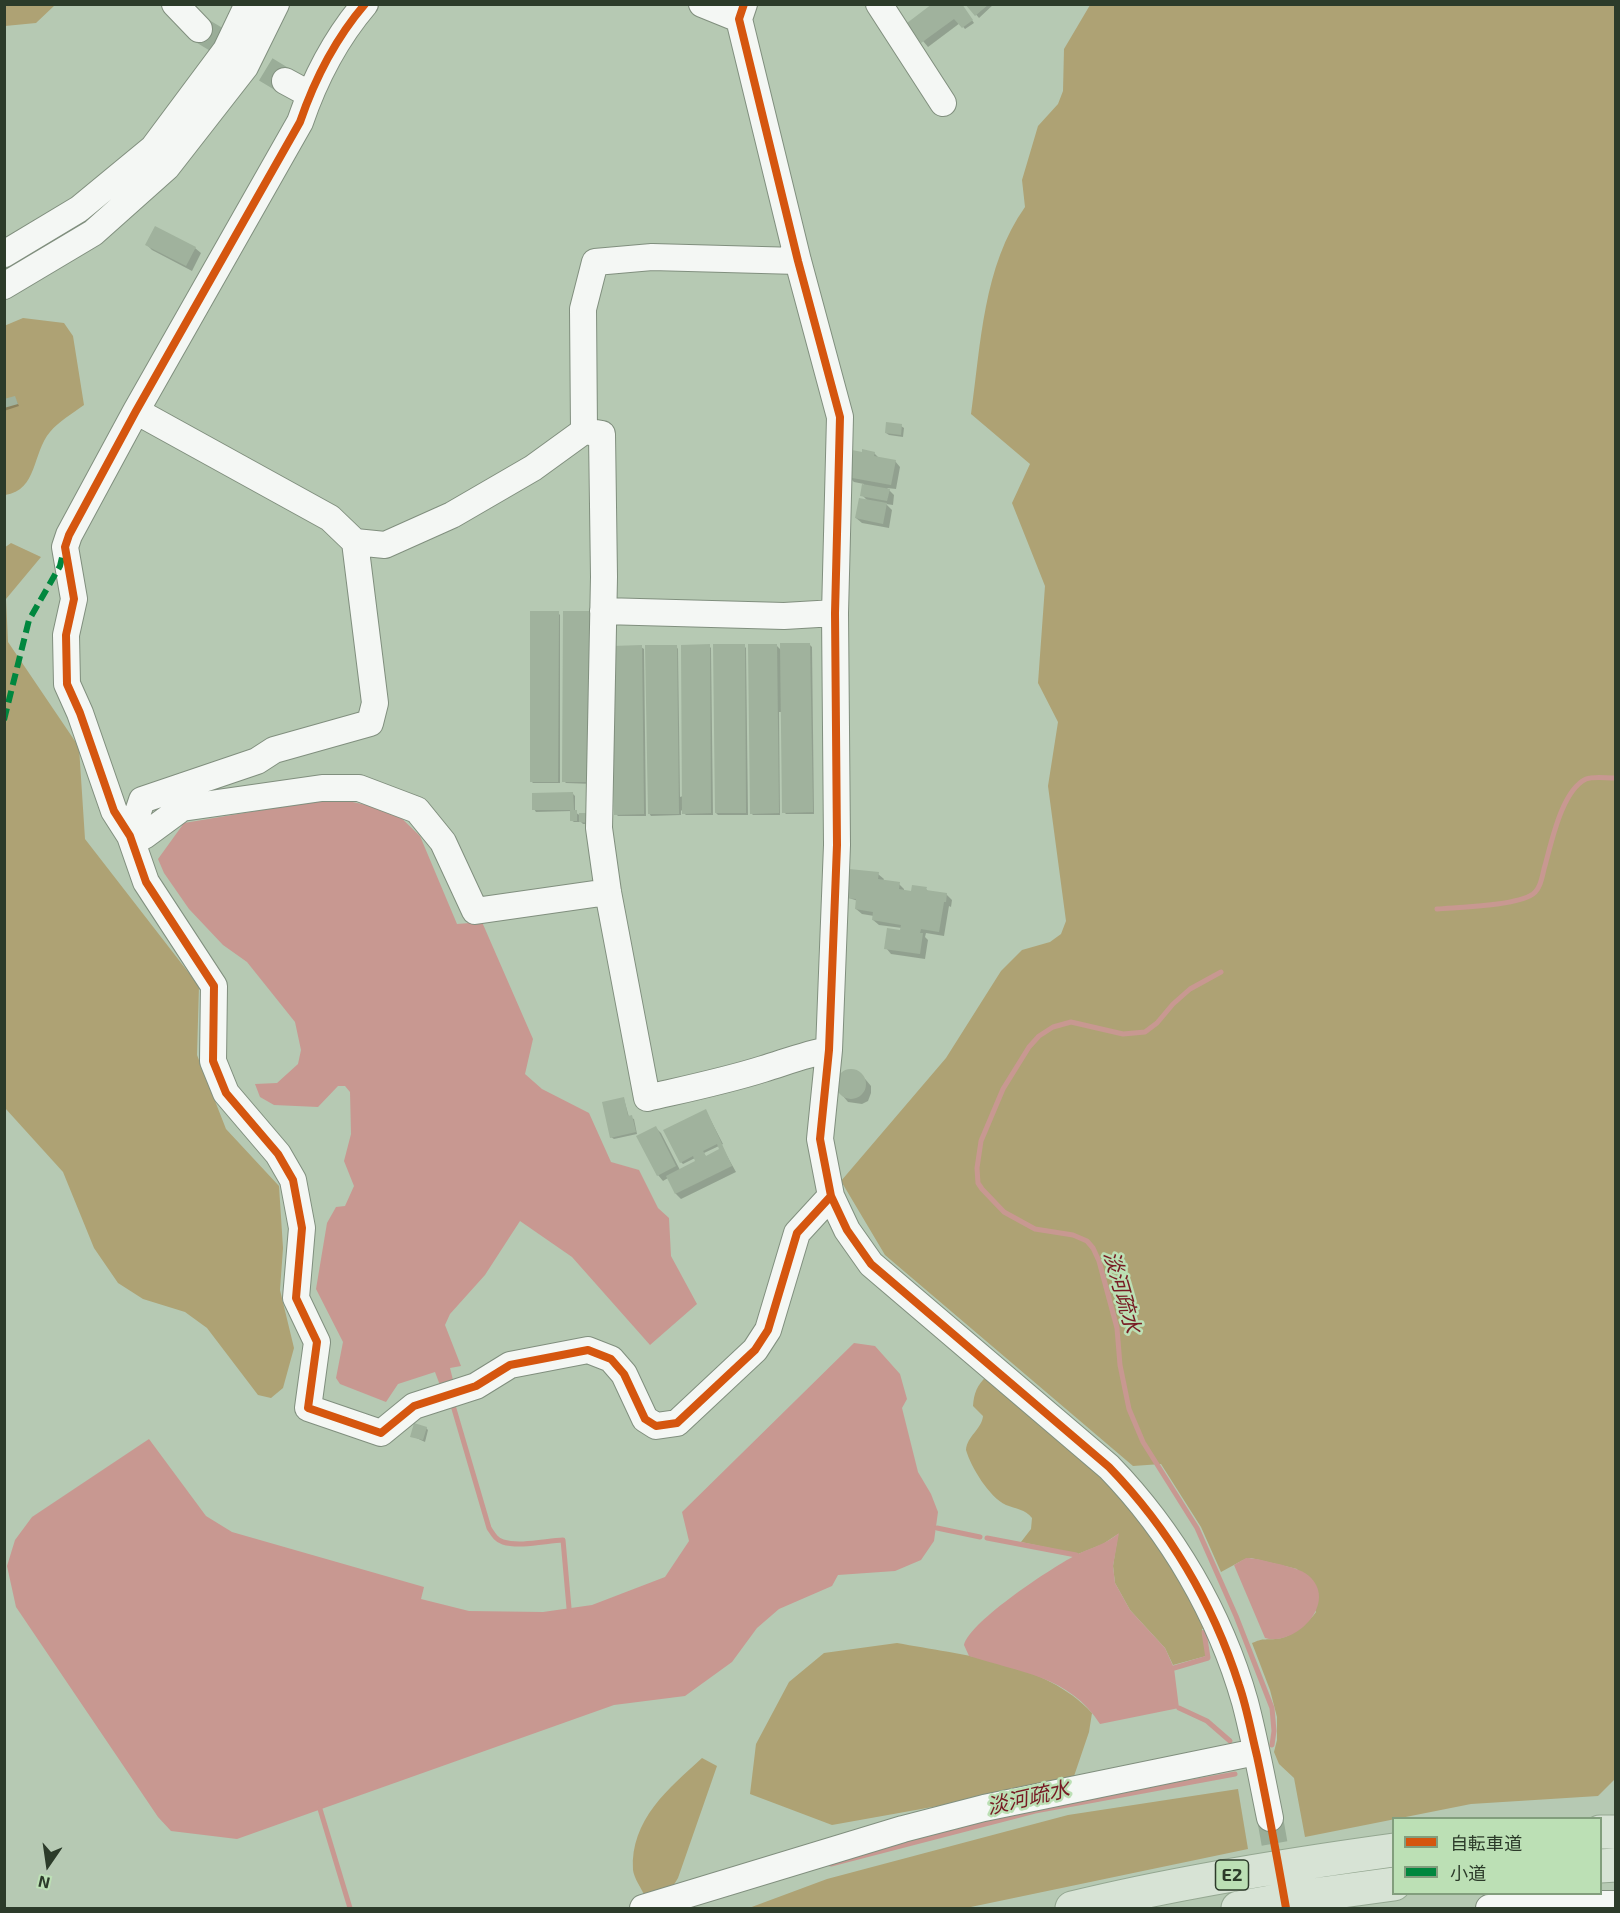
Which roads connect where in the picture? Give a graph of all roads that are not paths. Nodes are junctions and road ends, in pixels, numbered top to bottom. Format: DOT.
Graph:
graph roads {
  1 [pos="175,4"];
  2 [pos="248,4"];
  3 [pos="276,4"];
  4 [pos="365,4"];
  5 [pos="702,4"];
  6 [pos="879,4"];
  7 [pos="742,12"];
  8 [pos="199,29"];
  9 [pos="285,81"];
  10 [pos="309,94"];
  11 [pos="944,103"];
  12 [pos="4,254"];
  13 [pos="798,261"];
  14 [pos="4,286"];
  15 [pos="136,411"];
  16 [pos="584,432"];
  17 [pos="355,542"];
  18 [pos="603,611"];
  19 [pos="835,613"];
  20 [pos="130,836"];
  21 [pos="608,892"];
  22 [pos="830,1050"];
  23 [pos="831,1196"];
  24 [pos="1256,1752"];
  25 [pos="1270,1818"];
  26 [pos="1392,1850"];
  27 [pos="1392,1884"];
  28 [pos="1616,1904"];
  29 [pos="643,1908"];
  30 [pos="1072,1908"];
  31 [pos="1238,1908"];
  32 [pos="1489,1908"];
  1 -- 8 [label="street"];
  2 -- 12 [label="street"];
  3 -- 14 [label="street"];
  4 -- 10 [label="street"];
  5 -- 7 [label="street"];
  6 -- 11 [label="street"];
  7 -- 13 [label="street"];
  9 -- 10 [label="street"];
  10 -- 15 [label="street"];
  13 -- 16 [label="street"];
  13 -- 19 [label="street"];
  15 -- 17 [label="street"];
  15 -- 20 [label="street"];
  16 -- 17 [label="street"];
  16 -- 18 [label="street"];
  17 -- 20 [label="street"];
  18 -- 19 [label="street"];
  18 -- 21 [label="street"];
  19 -- 22 [label="street"];
  20 -- 21 [label="street"];
  20 -- 23 [label="street"];
  21 -- 22 [label="street"];
  22 -- 23 [label="street"];
  23 -- 24 [label="street"];
  24 -- 25 [label="street"];
  24 -- 29 [label="street"];
  26 -- 30 [label="highway, E2"];
  27 -- 31 [label="highway, E2"];
  28 -- 32 [label="street"];
}
